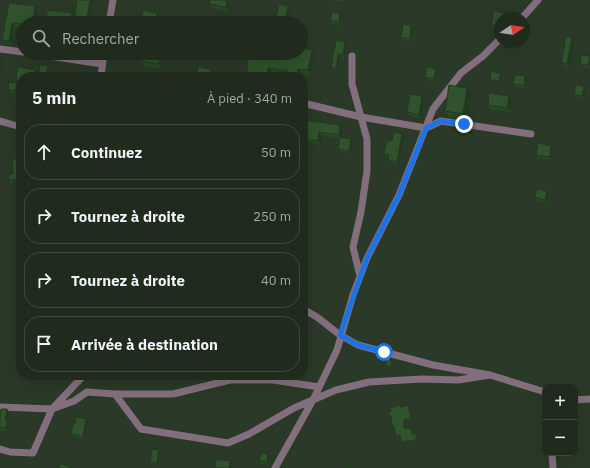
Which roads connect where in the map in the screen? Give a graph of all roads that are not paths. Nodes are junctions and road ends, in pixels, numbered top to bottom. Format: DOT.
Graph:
graph roads {
  1 [pos="113,0"];
  2 [pos="538,0"];
  3 [pos="527,12"];
  4 [pos="110,16"];
  5 [pos="494,45"];
  6 [pos="0,48"];
  7 [pos="16,51"];
  8 [pos="352,56"];
  9 [pos="76,60"];
  10 [pos="103,60"];
  11 [pos="102,64"];
  12 [pos="101,72"];
  13 [pos="308,104"];
  14 [pos="361,117"];
  15 [pos="0,121"];
  16 [pos="16,126"];
  17 [pos="426,128"];
  18 [pos="531,134"];
  19 [pos="360,276"];
  20 [pos="308,312"];
  21 [pos="340,335"];
  22 [pos="490,375"];
  23 [pos="79,380"];
  24 [pos="319,387"];
  25 [pos="542,391"];
  26 [pos="115,394"];
  27 [pos="590,399"];
  28 [pos="313,400"];
  29 [pos="578,400"];
  30 [pos="0,407"];
  31 [pos="52,409"];
  32 [pos="0,449"];
  33 [pos="552,456"];
  34 [pos="275,468"];
  35 [pos="553,468"];
  1 -- 4 [label="street"];
  2 -- 3 [label="street"];
  5 -- 17 [label="street"];
  6 -- 7 [label="street"];
  8 -- 14 [label="street"];
  9 -- 11 [label="street"];
  10 -- 11 [label="street"];
  11 -- 12 [label="street"];
  13 -- 14 [label="street"];
  14 -- 17 [label="street"];
  14 -- 19 [label="street"];
  15 -- 16 [label="street"];
  17 -- 18 [label="street"];
  17 -- 19 [label="street"];
  19 -- 21 [label="street"];
  20 -- 21 [label="street"];
  21 -- 22 [label="street"];
  21 -- 24 [label="street"];
  22 -- 25 [label="street"];
  22 -- 28 [label="street"];
  23 -- 31 [label="street"];
  24 -- 26 [label="street"];
  24 -- 28 [label="street"];
  26 -- 28 [label="street"];
  26 -- 31 [label="street"];
  27 -- 29 [label="street"];
  28 -- 34 [label="street"];
  30 -- 31 [label="street"];
  31 -- 32 [label="street"];
  33 -- 35 [label="street"];
}
